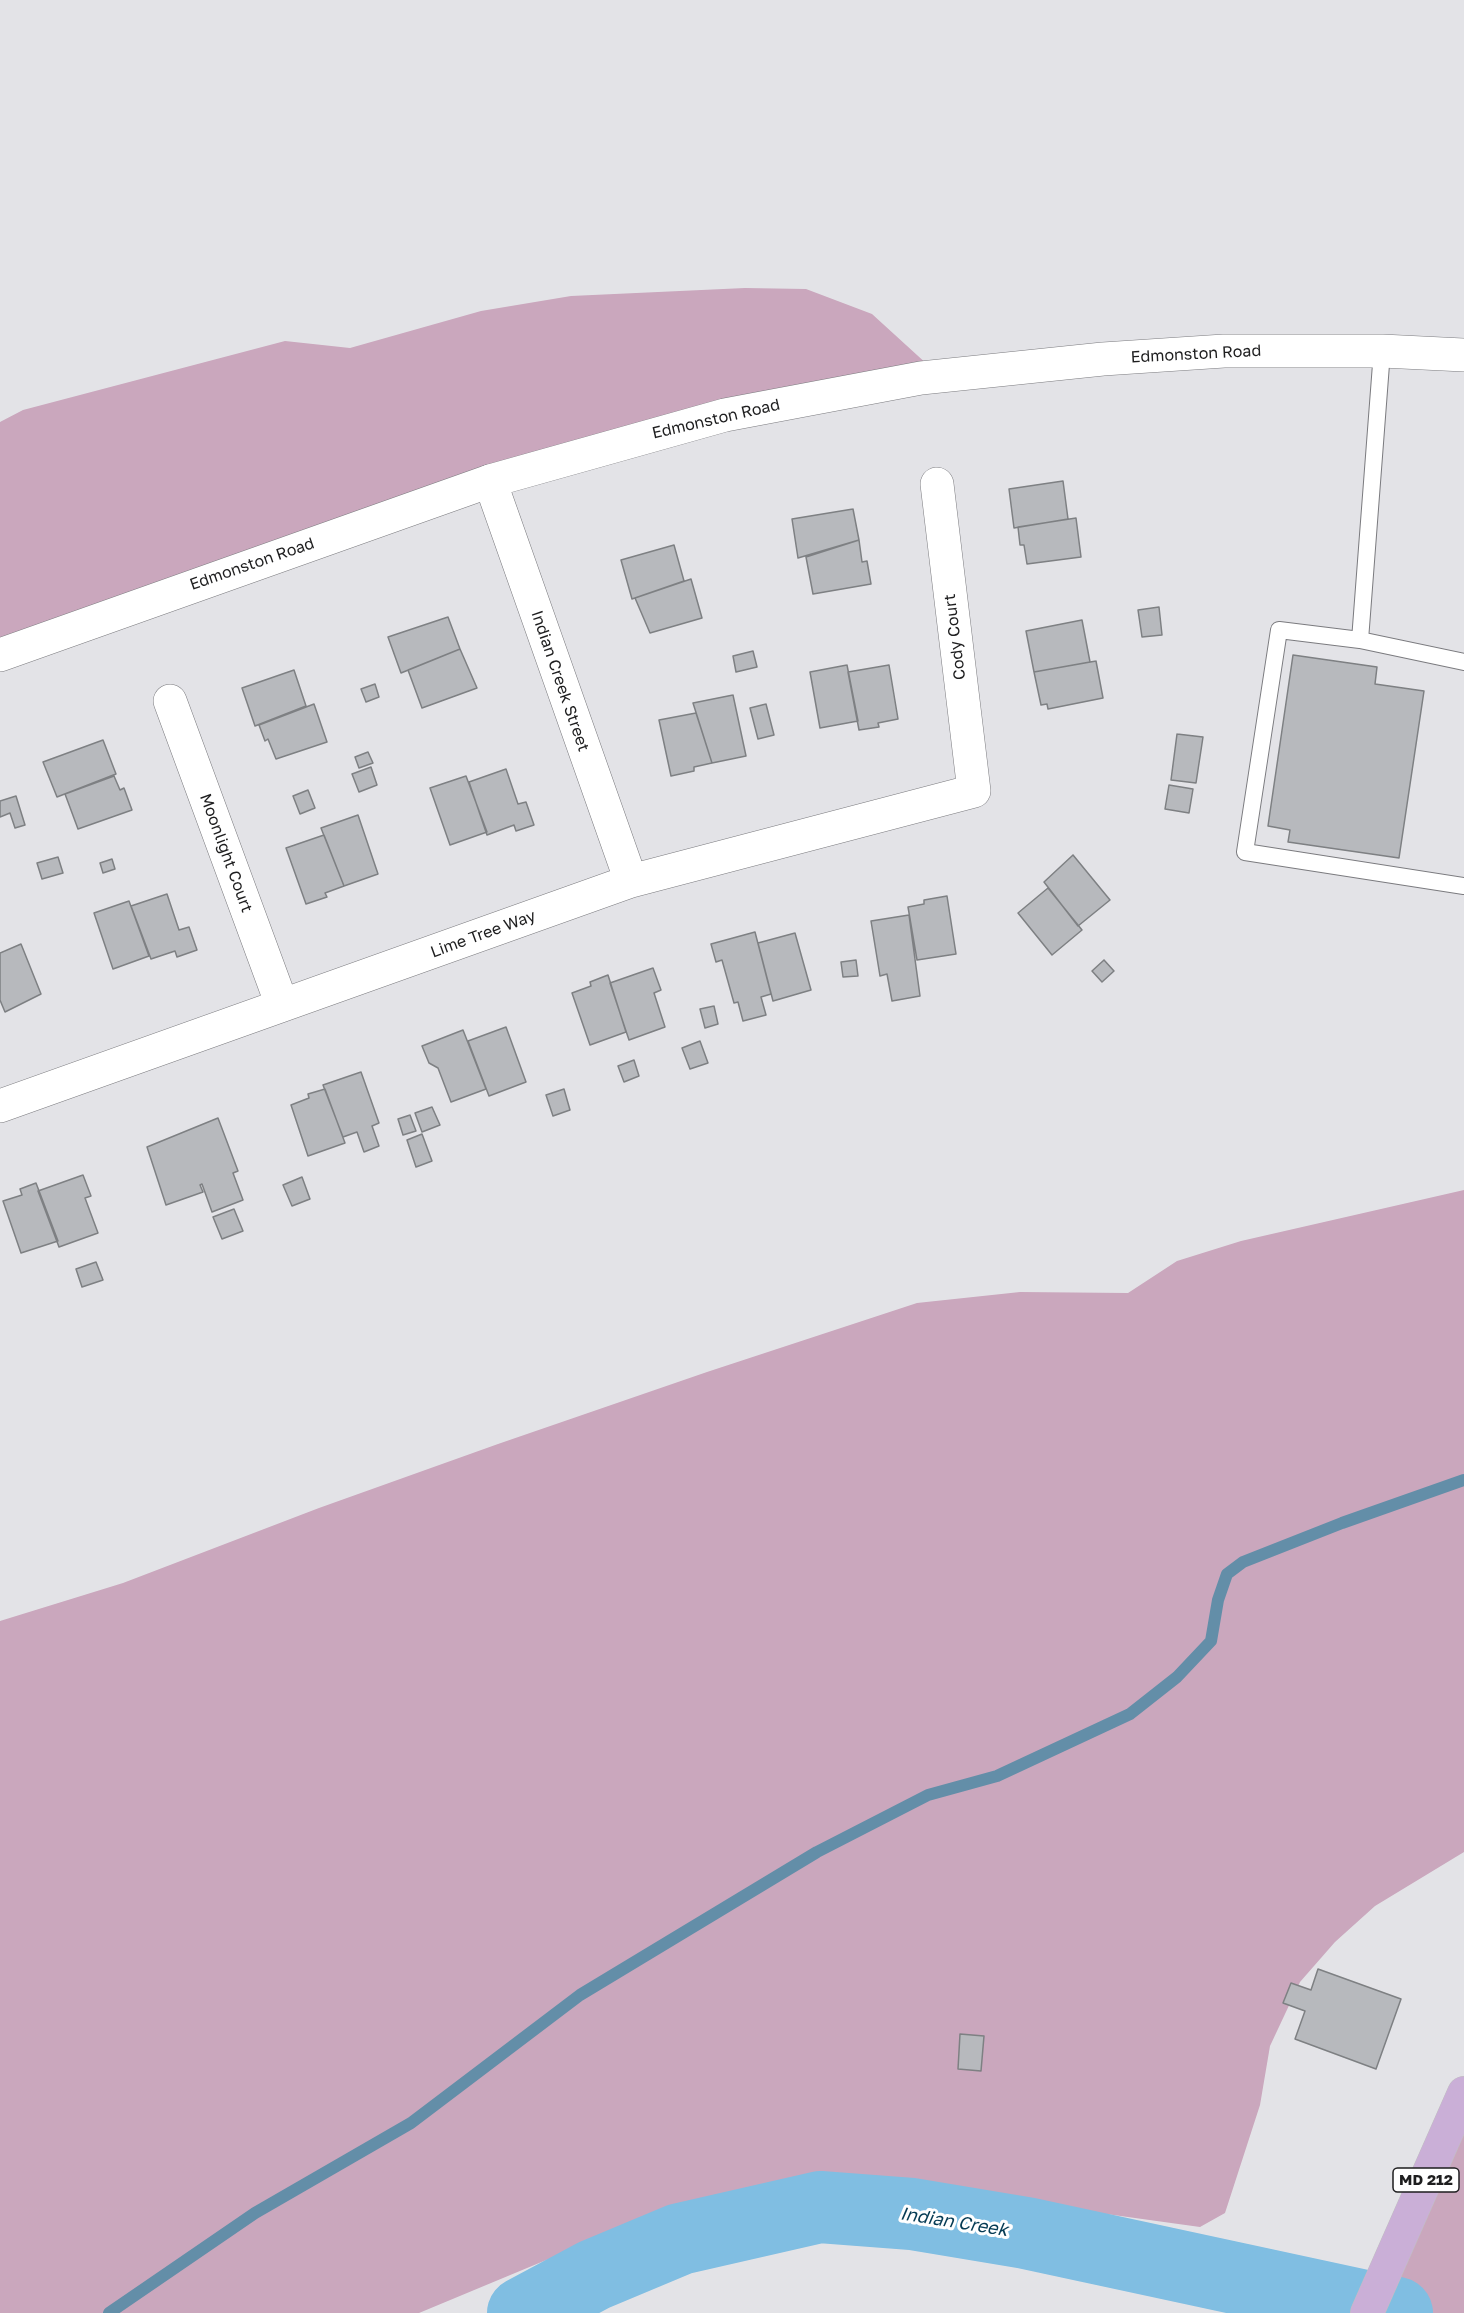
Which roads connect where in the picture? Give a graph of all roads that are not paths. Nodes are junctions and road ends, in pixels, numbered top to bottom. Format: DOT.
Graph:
graph roads {
  1 [pos="1382,351"];
  2 [pos="1464,355"];
  3 [pos="490,481"];
  4 [pos="937,484"];
  5 [pos="1360,640"];
  6 [pos="0,655"];
  7 [pos="1464,662"];
  8 [pos="170,701"];
  9 [pos="974,790"];
  10 [pos="631,881"];
  11 [pos="1456,885"];
  12 [pos="282,1005"];
  13 [pos="0,1106"];
  14 [pos="1464,2092"];
  15 [pos="1367,2313"];
  1 -- 2 [label="street, Edmonston Road"];
  1 -- 3 [label="street, Edmonston Road"];
  1 -- 5 [label="lane"];
  3 -- 6 [label="street, Edmonston Road"];
  3 -- 10 [label="street, Indian Creek Street"];
  4 -- 9 [label="street, Cody Court"];
  5 -- 7 [label="lane"];
  5 -- 11 [label="lane"];
  8 -- 12 [label="street, Moonlight Court"];
  9 -- 10 [label="street, Lime Tree Way"];
  10 -- 12 [label="street, Lime Tree Way"];
  12 -- 13 [label="street, Lime Tree Way"];
  14 -- 15 [label="main road, MD 212"];
}
